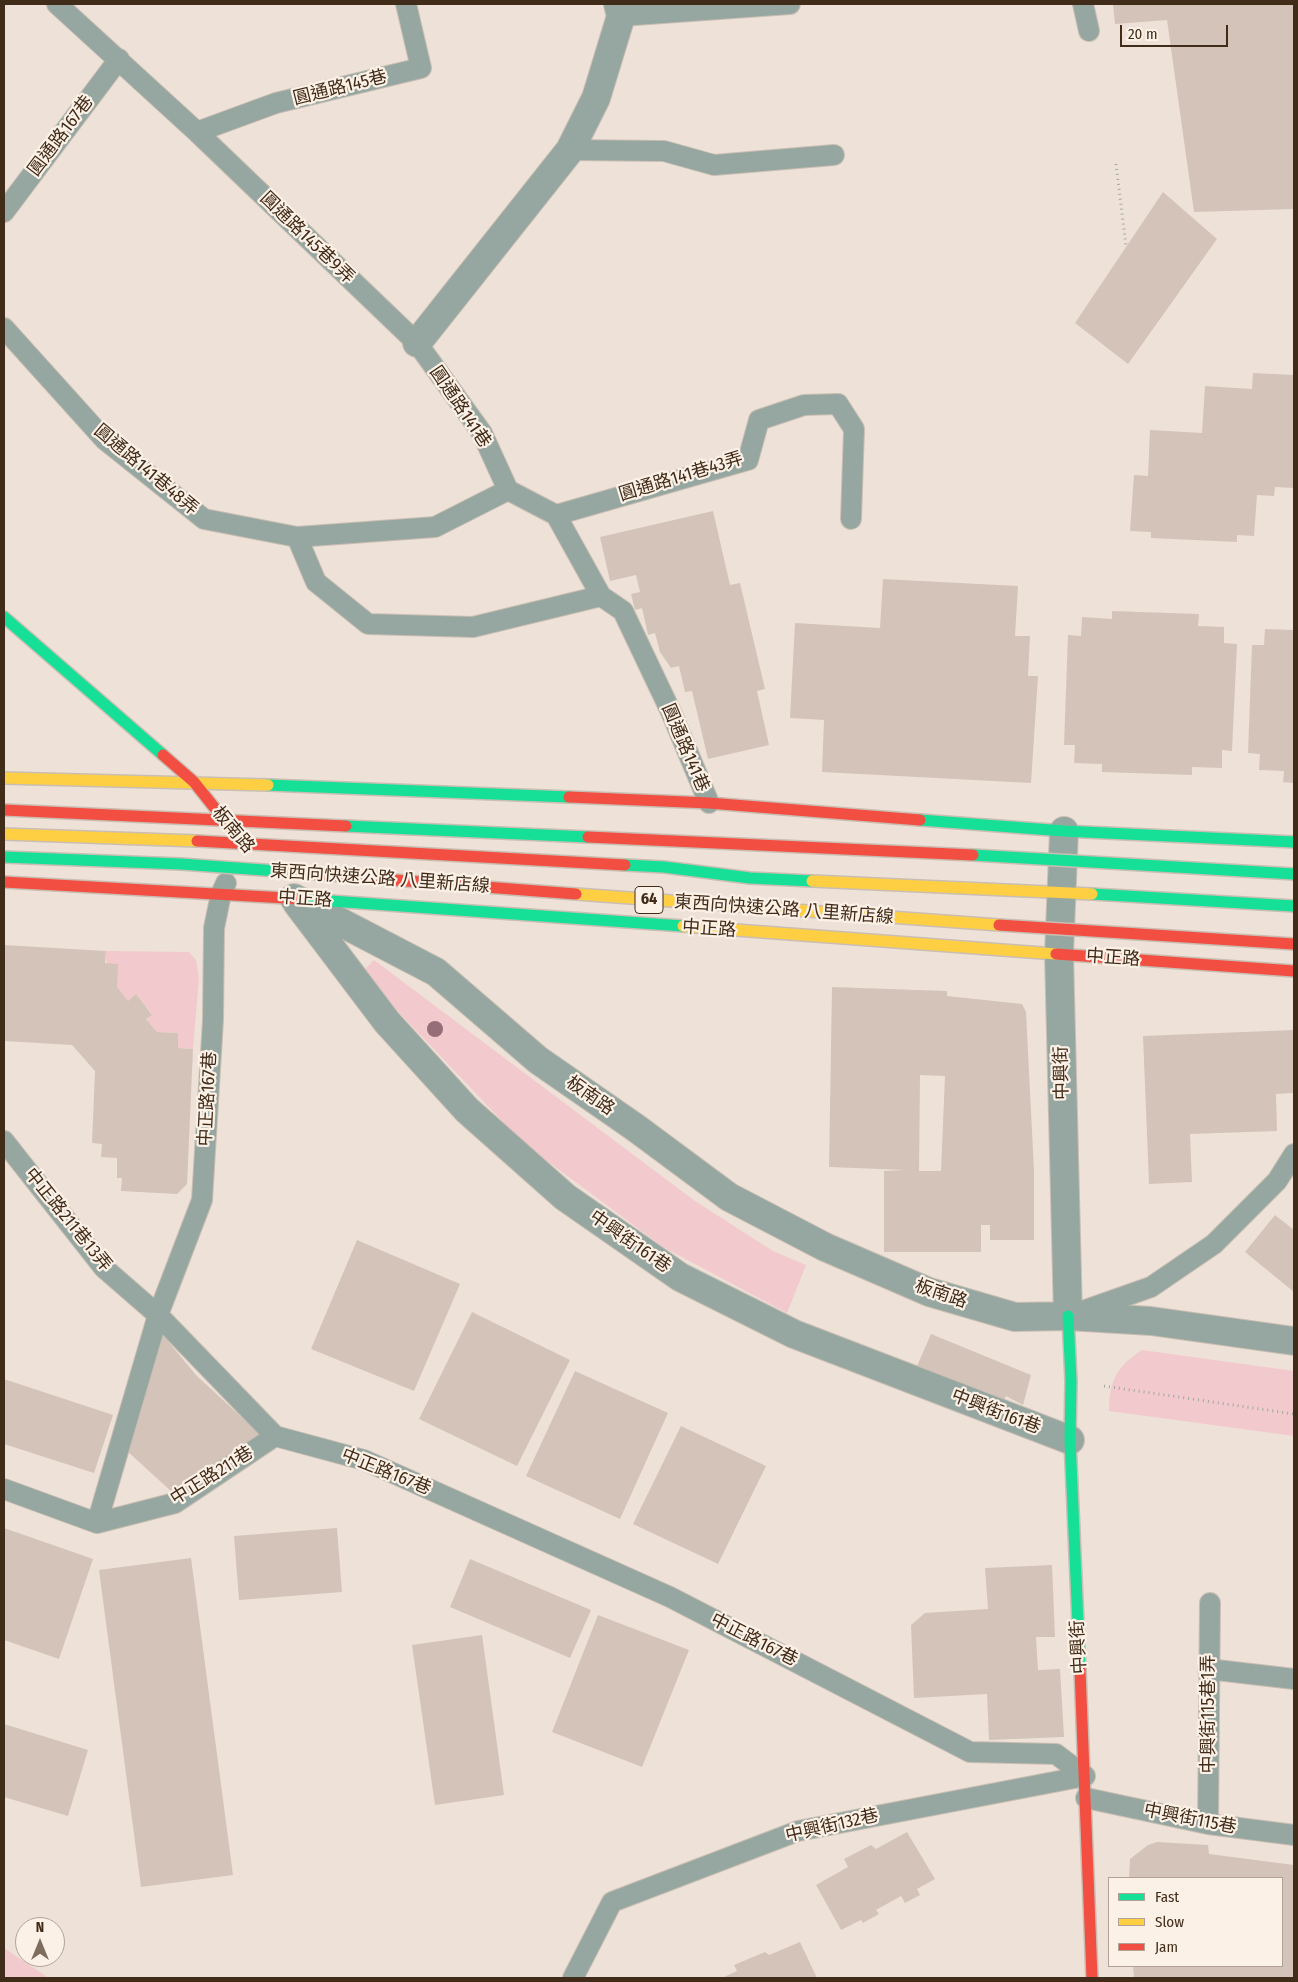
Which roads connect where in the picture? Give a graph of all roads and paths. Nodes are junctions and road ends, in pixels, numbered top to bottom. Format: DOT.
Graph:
graph roads {
  1 [pos="57,4"];
  2 [pos="406,4"];
  3 [pos="790,4"];
  4 [pos="1083,4"];
  5 [pos="619,10"];
  6 [pos="1089,31"];
  7 [pos="119,59"];
  8 [pos="197,132"];
  9 [pos="570,150"];
  10 [pos="834,155"];
  11 [pos="1116,164"];
  12 [pos="4,212"];
  13 [pos="1126,246"];
  14 [pos="4,328"];
  15 [pos="417,344"];
  16 [pos="508,490"];
  17 [pos="556,515"];
  18 [pos="851,519"];
  19 [pos="297,537"];
  20 [pos="601,596"];
  21 [pos="4,617"];
  22 [pos="4,778"];
  23 [pos="194,782"];
  24 [pos="709,803"];
  25 [pos="4,810"];
  26 [pos="1064,830"];
  27 [pos="4,834"];
  28 [pos="1294,842"];
  29 [pos="244,844"];
  30 [pos="4,857"];
  31 [pos="1294,874"];
  32 [pos="4,882"];
  33 [pos="1062,892"];
  34 [pos="221,894"];
  35 [pos="294,898"];
  36 [pos="1294,906"];
  37 [pos="1294,944"];
  38 [pos="1059,954"];
  39 [pos="1294,971"];
  40 [pos="4,1141"];
  41 [pos="1294,1154"];
  42 [pos="158,1315"];
  43 [pos="1068,1316"];
  44 [pos="1294,1341"];
  45 [pos="1071,1381"];
  46 [pos="1294,1414"];
  47 [pos="275,1436"];
  48 [pos="1070,1440"];
  49 [pos="4,1489"];
  50 [pos="97,1523"];
  51 [pos="1210,1603"];
  52 [pos="1208,1669"];
  53 [pos="1294,1679"];
  54 [pos="1085,1776"];
  55 [pos="1086,1798"];
  56 [pos="1208,1824"];
  57 [pos="1294,1835"];
  58 [pos="573,1978"];
  59 [pos="1092,1978"];
  1 -- 7 [label="lane"];
  2 -- 8 [label="lane, 圓通路145巷"];
  3 -- 5 [label="lane"];
  4 -- 6 [label="lane"];
  5 -- 9 [label="street"];
  7 -- 8 [label="lane"];
  7 -- 12 [label="lane, 圓通路167巷"];
  8 -- 15 [label="lane, 圓通路145巷9弄"];
  9 -- 10 [label="lane"];
  9 -- 15 [label="street"];
  11 -- 13 [label="path"];
  14 -- 19 [label="lane, 圓通路141巷48弄"];
  15 -- 16 [label="lane, 圓通路141巷"];
  16 -- 17 [label="lane"];
  16 -- 19 [label="lane, 圓通路141巷48弄"];
  17 -- 18 [label="lane, 圓通路141巷43弄"];
  17 -- 20 [label="lane, 圓通路141巷"];
  19 -- 20 [label="lane"];
  20 -- 24 [label="lane, 圓通路141巷"];
  21 -- 23 [label="main road, 板南路"];
  22 -- 23 [label="main road"];
  23 -- 24 [label="main road"];
  23 -- 29 [label="main road, 板南路"];
  24 -- 26 [label="main road"];
  25 -- 31 [label="main road, bridge"];
  26 -- 28 [label="main road"];
  26 -- 33 [label="street, 中興街"];
  27 -- 29 [label="main road"];
  29 -- 33 [label="main road"];
  29 -- 34 [label="lane, 中正路167巷"];
  29 -- 35 [label="main road, 板南路"];
  30 -- 37 [label="main road, 東西向快速公路 八里新店線 / 64, bridge"];
  32 -- 34 [label="main road, 中正路"];
  33 -- 36 [label="main road"];
  33 -- 38 [label="street, 中興街"];
  34 -- 35 [label="main road, 中正路"];
  34 -- 42 [label="lane, 中正路167巷"];
  35 -- 38 [label="main road, 中正路"];
  35 -- 43 [label="street, 板南路"];
  35 -- 48 [label="street, 中興街161巷"];
  38 -- 39 [label="main road, 中正路"];
  38 -- 43 [label="street, 中興街"];
  40 -- 42 [label="lane, 中正路211巷13弄"];
  41 -- 43 [label="lane"];
  42 -- 47 [label="lane"];
  42 -- 50 [label="lane, 中正路167巷"];
  43 -- 44 [label="street, 板南路"];
  43 -- 45 [label="main road, 中興街"];
  45 -- 46 [label="path"];
  45 -- 48 [label="main road, 中興街"];
  47 -- 50 [label="lane, 中正路211巷"];
  47 -- 54 [label="lane, 中正路167巷"];
  48 -- 54 [label="main road, 中興街"];
  49 -- 50 [label="lane"];
  51 -- 52 [label="lane, 中興街115巷1弄"];
  52 -- 53 [label="lane"];
  52 -- 56 [label="lane, 中興街115巷1弄"];
  54 -- 55 [label="main road, 中興街"];
  54 -- 58 [label="lane, 中興街132巷"];
  55 -- 56 [label="lane, 中興街115巷"];
  55 -- 59 [label="main road, 中興街"];
  56 -- 57 [label="lane, 中興街115巷"];
}
